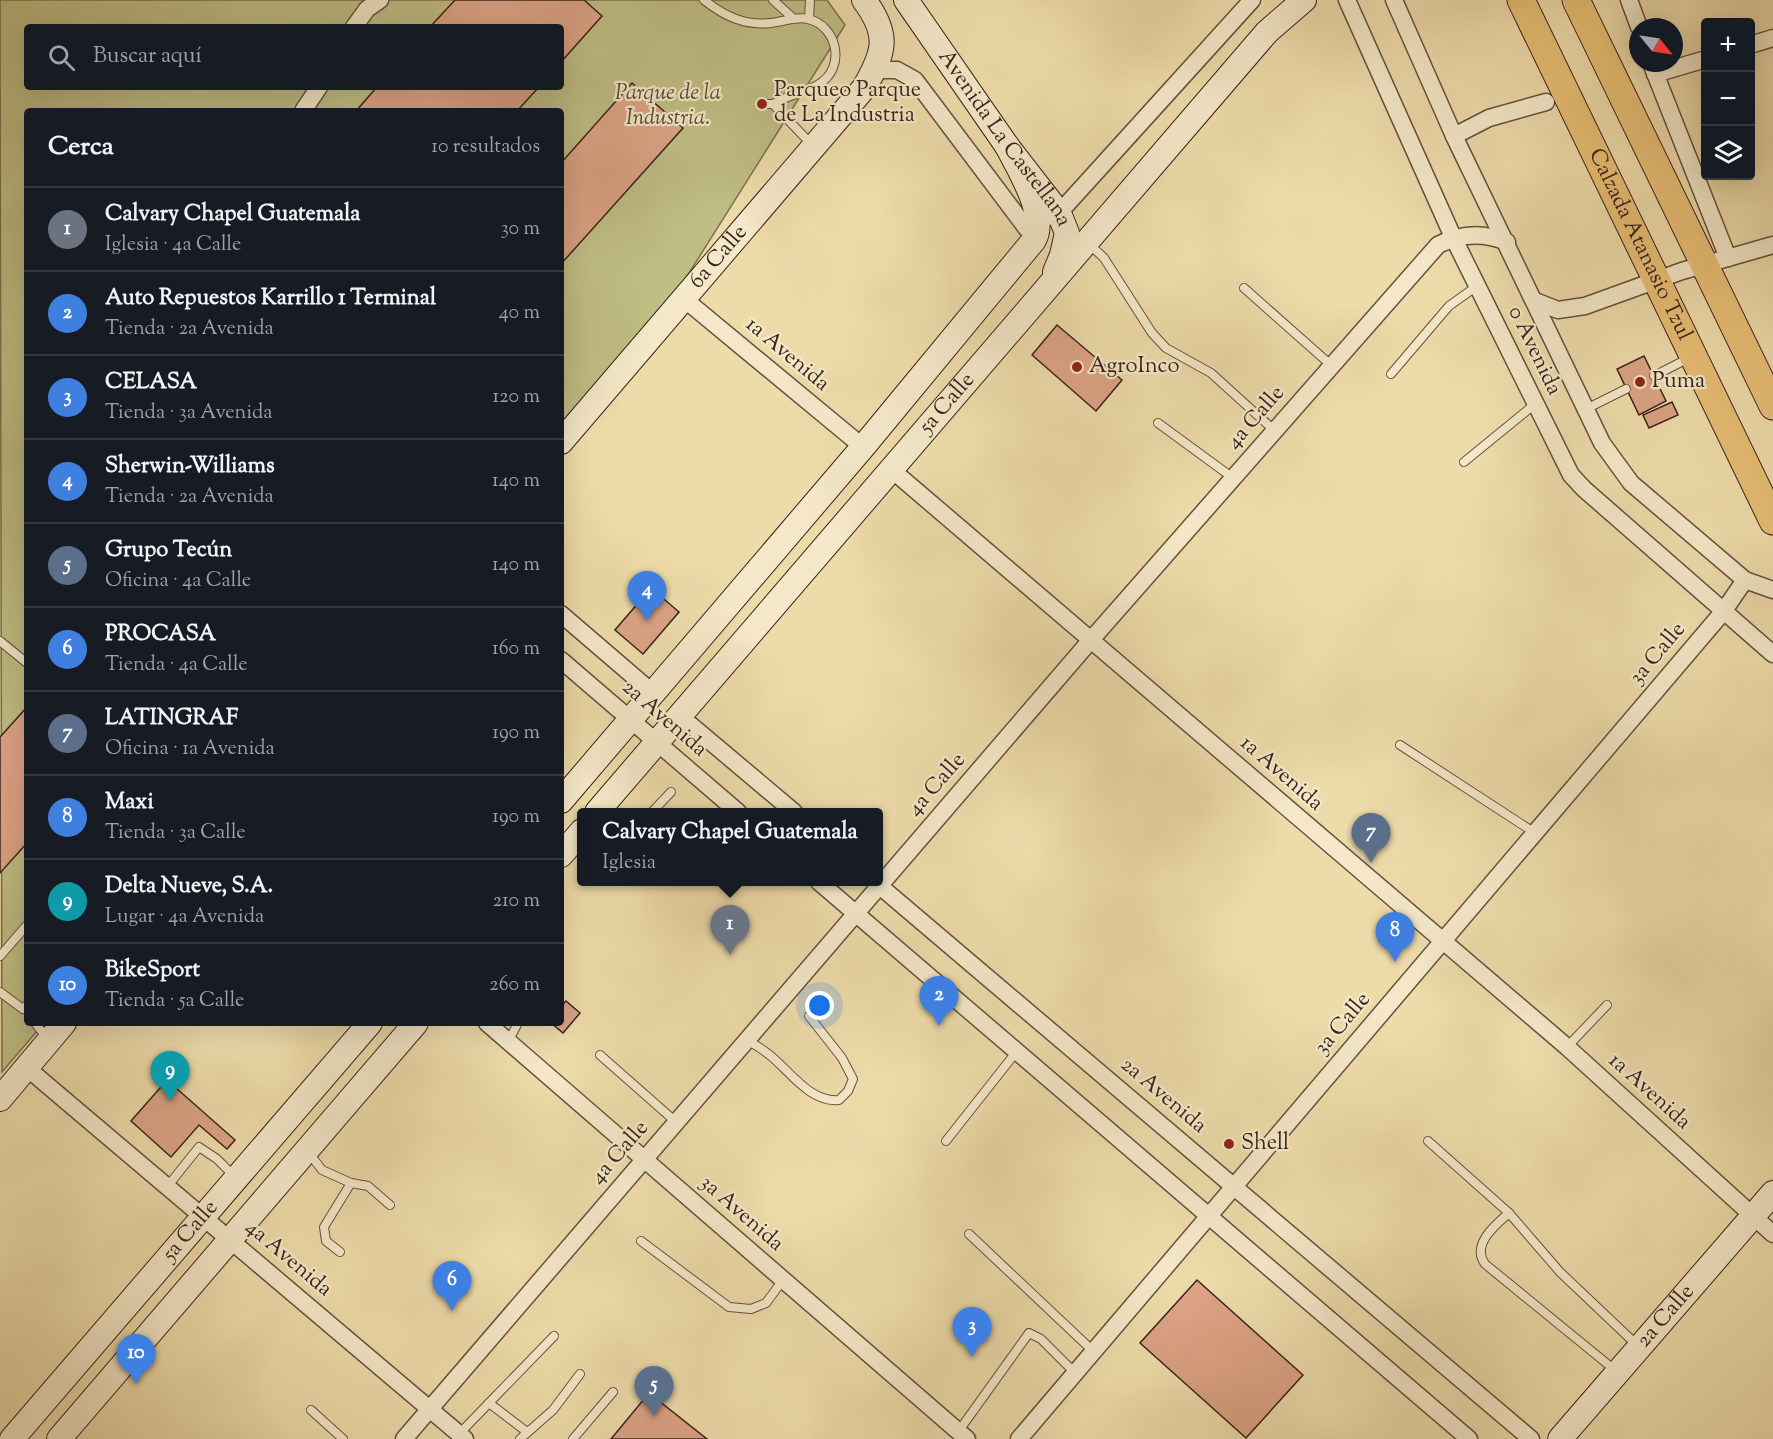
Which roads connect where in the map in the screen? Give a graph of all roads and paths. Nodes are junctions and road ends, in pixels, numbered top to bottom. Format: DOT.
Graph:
graph roads {
  1 [pos="380,0"];
  2 [pos="704,0"];
  3 [pos="773,0"];
  4 [pos="810,0"];
  5 [pos="864,0"];
  6 [pos="1252,0"];
  7 [pos="1304,0"];
  8 [pos="1347,0"];
  9 [pos="1394,0"];
  10 [pos="1521,0"];
  11 [pos="1576,0"];
  12 [pos="1629,0"];
  13 [pos="916,4"];
  14 [pos="1636,18"];
  15 [pos="794,19"];
  16 [pos="809,19"];
  17 [pos="356,24"];
  18 [pos="1773,38"];
  19 [pos="1755,43"];
  20 [pos="1701,60"];
  21 [pos="1683,63"];
  22 [pos="875,70"];
  23 [pos="1654,72"];
  24 [pos="317,90"];
  25 [pos="1546,102"];
  26 [pos="762,104"];
  27 [pos="773,104"];
  28 [pos="305,108"];
  29 [pos="1454,136"];
  30 [pos="814,147"];
  31 [pos="1038,223"];
  32 [pos="1453,237"];
  33 [pos="1087,242"];
  34 [pos="1507,242"];
  35 [pos="1773,245"];
  36 [pos="1717,261"];
  37 [pos="1654,280"];
  38 [pos="1050,285"];
  39 [pos="1477,286"];
  40 [pos="1244,288"];
  41 [pos="683,298"];
  42 [pos="1535,301"];
  43 [pos="1692,357"];
  44 [pos="1332,366"];
  45 [pos="1391,374"];
  46 [pos="1654,376"];
  47 [pos="1626,389"];
  48 [pos="1535,404"];
  49 [pos="1773,406"];
  50 [pos="1586,410"];
  51 [pos="1158,423"];
  52 [pos="1275,431"];
  53 [pos="564,438"];
  54 [pos="863,447"];
  55 [pos="1464,462"];
  56 [pos="892,470"];
  57 [pos="1233,478"];
  58 [pos="1773,521"];
  59 [pos="1745,580"];
  60 [pos="1773,590"];
  61 [pos="1723,612"];
  62 [pos="564,617"];
  63 [pos="0,641"];
  64 [pos="1090,641"];
  65 [pos="1773,654"];
  66 [pos="24,661"];
  67 [pos="564,663"];
  68 [pos="653,693"];
  69 [pos="680,716"];
  70 [pos="630,720"];
  71 [pos="657,743"];
  72 [pos="1400,745"];
  73 [pos="567,790"];
  74 [pos="671,792"];
  75 [pos="601,808"];
  76 [pos="657,808"];
  77 [pos="732,808"];
  78 [pos="788,808"];
  79 [pos="1535,833"];
  80 [pos="577,837"];
  81 [pos="564,852"];
  82 [pos="883,878"];
  83 [pos="824,886"];
  84 [pos="876,886"];
  85 [pos="880,886"];
  86 [pos="856,913"];
  87 [pos="24,929"];
  88 [pos="1443,942"];
  89 [pos="0,956"];
  90 [pos="0,992"];
  91 [pos="1607,1005"];
  92 [pos="24,1008"];
  93 [pos="809,1016"];
  94 [pos="367,1026"];
  95 [pos="413,1026"];
  96 [pos="490,1026"];
  97 [pos="516,1026"];
  98 [pos="50,1029"];
  99 [pos="747,1040"];
  100 [pos="508,1042"];
  101 [pos="1567,1047"];
  102 [pos="1017,1051"];
  103 [pos="600,1055"];
  104 [pos="27,1068"];
  105 [pos="1,1096"];
  106 [pos="676,1122"];
  107 [pos="946,1141"];
  108 [pos="1428,1141"];
  109 [pos="307,1150"];
  110 [pos="644,1160"];
  111 [pos="236,1178"];
  112 [pos="351,1183"];
  113 [pos="167,1187"];
  114 [pos="1234,1187"];
  115 [pos="1773,1193"];
  116 [pos="390,1205"];
  117 [pos="1509,1213"];
  118 [pos="1209,1216"];
  119 [pos="203,1217"];
  120 [pos="1753,1217"];
  121 [pos="969,1234"];
  122 [pos="1773,1234"];
  123 [pos="230,1240"];
  124 [pos="641,1241"];
  125 [pos="340,1252"];
  126 [pos="783,1280"];
  127 [pos="554,1336"];
  128 [pos="1639,1347"];
  129 [pos="1094,1352"];
  130 [pos="1617,1372"];
  131 [pos="580,1374"];
  132 [pos="1075,1374"];
  133 [pos="613,1392"];
  134 [pos="489,1403"];
  135 [pos="429,1409"];
  136 [pos="311,1410"];
  137 [pos="962,1435"];
  138 [pos="524,1436"];
  139 [pos="462,1437"];
  140 [pos="12,1439"];
  141 [pos="59,1439"];
  142 [pos="343,1439"];
  143 [pos="404,1439"];
  144 [pos="573,1439"];
  145 [pos="1019,1439"];
  146 [pos="1470,1439"];
  147 [pos="1531,1439"];
  148 [pos="1560,1439"];
  1 -- 17 [label="street"];
  2 -- 15 [label="lane"];
  3 -- 15 [label="lane"];
  4 -- 16 [label="lane"];
  5 -- 22 [label="main road"];
  6 -- 31 [label="street, 5a Calle"];
  7 -- 33 [label="main road, 5a Calle"];
  8 -- 32 [label="street, 0 Avenida"];
  9 -- 29 [label="street, 0 Avenida"];
  10 -- 37 [label="main road, Calzada Atanasio Tzul"];
  11 -- 36 [label="main road"];
  12 -- 14 [label="street"];
  13 -- 31 [label="main road, Avenida La Castellana"];
  15 -- 16 [label="lane"];
  16 -- 27 [label="lane"];
  18 -- 19 [label="street"];
  20 -- 21 [label="street"];
  22 -- 30 [label="main road, 6a Calle"];
  22 -- 31 [label="street, Avenida La Castellana"];
  23 -- 36 [label="street"];
  24 -- 28 [label="street"];
  25 -- 29 [label="street"];
  26 -- 27 [label="lane"];
  27 -- 30 [label="lane"];
  29 -- 34 [label="street, 0 Avenida"];
  30 -- 41 [label="main road, 6a Calle"];
  31 -- 38 [label="main road, Avenida La Castellana"];
  31 -- 54 [label="main road, 5a Calle"];
  32 -- 34 [label="street"];
  32 -- 39 [label="street, 0 Avenida"];
  32 -- 44 [label="street, 4a Calle"];
  33 -- 38 [label="main road, 5a Calle"];
  33 -- 52 [label="lane"];
  34 -- 42 [label="street, 0 Avenida"];
  35 -- 36 [label="street"];
  36 -- 37 [label="street"];
  36 -- 49 [label="main road"];
  37 -- 42 [label="street"];
  37 -- 43 [label="main road, Calzada Atanasio Tzul"];
  38 -- 56 [label="main road, 5a Calle"];
  39 -- 45 [label="lane"];
  39 -- 48 [label="street, 0 Avenida"];
  40 -- 44 [label="lane"];
  41 -- 53 [label="main road, 6a Calle"];
  41 -- 54 [label="street, 1a Avenida"];
  42 -- 50 [label="street, 0 Avenida"];
  43 -- 46 [label="lane"];
  43 -- 58 [label="main road, Calzada Atanasio Tzul"];
  44 -- 52 [label="street, 4a Calle"];
  47 -- 50 [label="lane"];
  48 -- 55 [label="lane"];
  48 -- 61 [label="street, 0 Avenida"];
  50 -- 59 [label="street, 0 Avenida"];
  51 -- 57 [label="lane"];
  52 -- 57 [label="street, 4a Calle"];
  54 -- 68 [label="main road, 5a Calle"];
  56 -- 64 [label="street, 1a Avenida"];
  56 -- 69 [label="main road, 5a Calle"];
  57 -- 64 [label="street, 4a Calle"];
  59 -- 60 [label="street, 0 Avenida"];
  59 -- 61 [label="street, 3a Calle"];
  61 -- 65 [label="street, 0 Avenida"];
  61 -- 79 [label="street, 3a Calle"];
  62 -- 68 [label="street, 2a Avenida"];
  63 -- 66 [label="lane"];
  64 -- 82 [label="street, 4a Calle"];
  64 -- 88 [label="street, 1a Avenida"];
  67 -- 70 [label="street, 2a Avenida"];
  68 -- 70 [label="main road, 5a Calle"];
  69 -- 71 [label="main road, 5a Calle"];
  69 -- 78 [label="street, 2a Avenida"];
  70 -- 71 [label="street, 2a Avenida"];
  70 -- 73 [label="main road, 5a Calle"];
  71 -- 75 [label="main road, 5a Calle"];
  71 -- 77 [label="street, 2a Avenida"];
  72 -- 79 [label="lane"];
  74 -- 76 [label="lane"];
  79 -- 88 [label="street, 3a Calle"];
  80 -- 81 [label="main road"];
  83 -- 86 [label="street"];
  84 -- 86 [label="street, 4a Calle"];
  85 -- 114 [label="street, 2a Avenida"];
  86 -- 99 [label="street, 4a Calle"];
  86 -- 102 [label="street"];
  87 -- 89 [label="lane"];
  88 -- 101 [label="street, 1a Avenida"];
  88 -- 114 [label="street, 3a Calle"];
  90 -- 92 [label="lane"];
  91 -- 101 [label="lane"];
  93 -- 99 [label="lane"];
  94 -- 111 [label="main road, 5a Calle"];
  95 -- 109 [label="main road, 5a Calle"];
  96 -- 100 [label="street, 3a Avenida"];
  97 -- 100 [label="lane"];
  98 -- 104 [label="main road"];
  99 -- 106 [label="street, 4a Calle"];
  100 -- 110 [label="street, 3a Avenida"];
  101 -- 120 [label="street, 1a Avenida"];
  102 -- 107 [label="lane"];
  102 -- 118 [label="street"];
  103 -- 106 [label="lane"];
  104 -- 105 [label="main road"];
  104 -- 113 [label="street, 4a Avenida"];
  106 -- 110 [label="street, 4a Calle"];
  108 -- 117 [label="lane"];
  109 -- 112 [label="lane"];
  109 -- 123 [label="main road, 5a Calle"];
  110 -- 126 [label="street, 3a Avenida"];
  110 -- 135 [label="street, 4a Calle"];
  111 -- 113 [label="lane"];
  111 -- 119 [label="main road, 5a Calle"];
  112 -- 116 [label="lane"];
  112 -- 125 [label="lane"];
  113 -- 119 [label="street, 4a Avenida"];
  114 -- 118 [label="street, 3a Calle"];
  114 -- 147 [label="street, 2a Avenida"];
  115 -- 120 [label="main road, 2a Calle"];
  117 -- 128 [label="lane"];
  117 -- 130 [label="lane"];
  118 -- 129 [label="street, 3a Calle"];
  118 -- 146 [label="street"];
  119 -- 123 [label="street, 4a Avenida"];
  119 -- 140 [label="main road, 5a Calle"];
  120 -- 122 [label="street, 1a Avenida"];
  120 -- 128 [label="main road, 2a Calle"];
  121 -- 129 [label="lane"];
  123 -- 135 [label="street, 4a Avenida"];
  123 -- 141 [label="main road, 5a Calle"];
  124 -- 126 [label="lane"];
  126 -- 137 [label="street, 3a Avenida"];
  127 -- 134 [label="lane"];
  128 -- 130 [label="main road, 2a Calle"];
  129 -- 132 [label="street, 3a Calle"];
  130 -- 148 [label="main road, 2a Calle"];
  131 -- 138 [label="lane"];
  132 -- 137 [label="lane"];
  132 -- 145 [label="street, 3a Calle"];
  133 -- 144 [label="lane"];
  134 -- 138 [label="lane"];
  134 -- 139 [label="lane"];
  135 -- 139 [label="street, 4a Avenida"];
  135 -- 143 [label="street, 4a Calle"];
  136 -- 142 [label="lane"];
}
